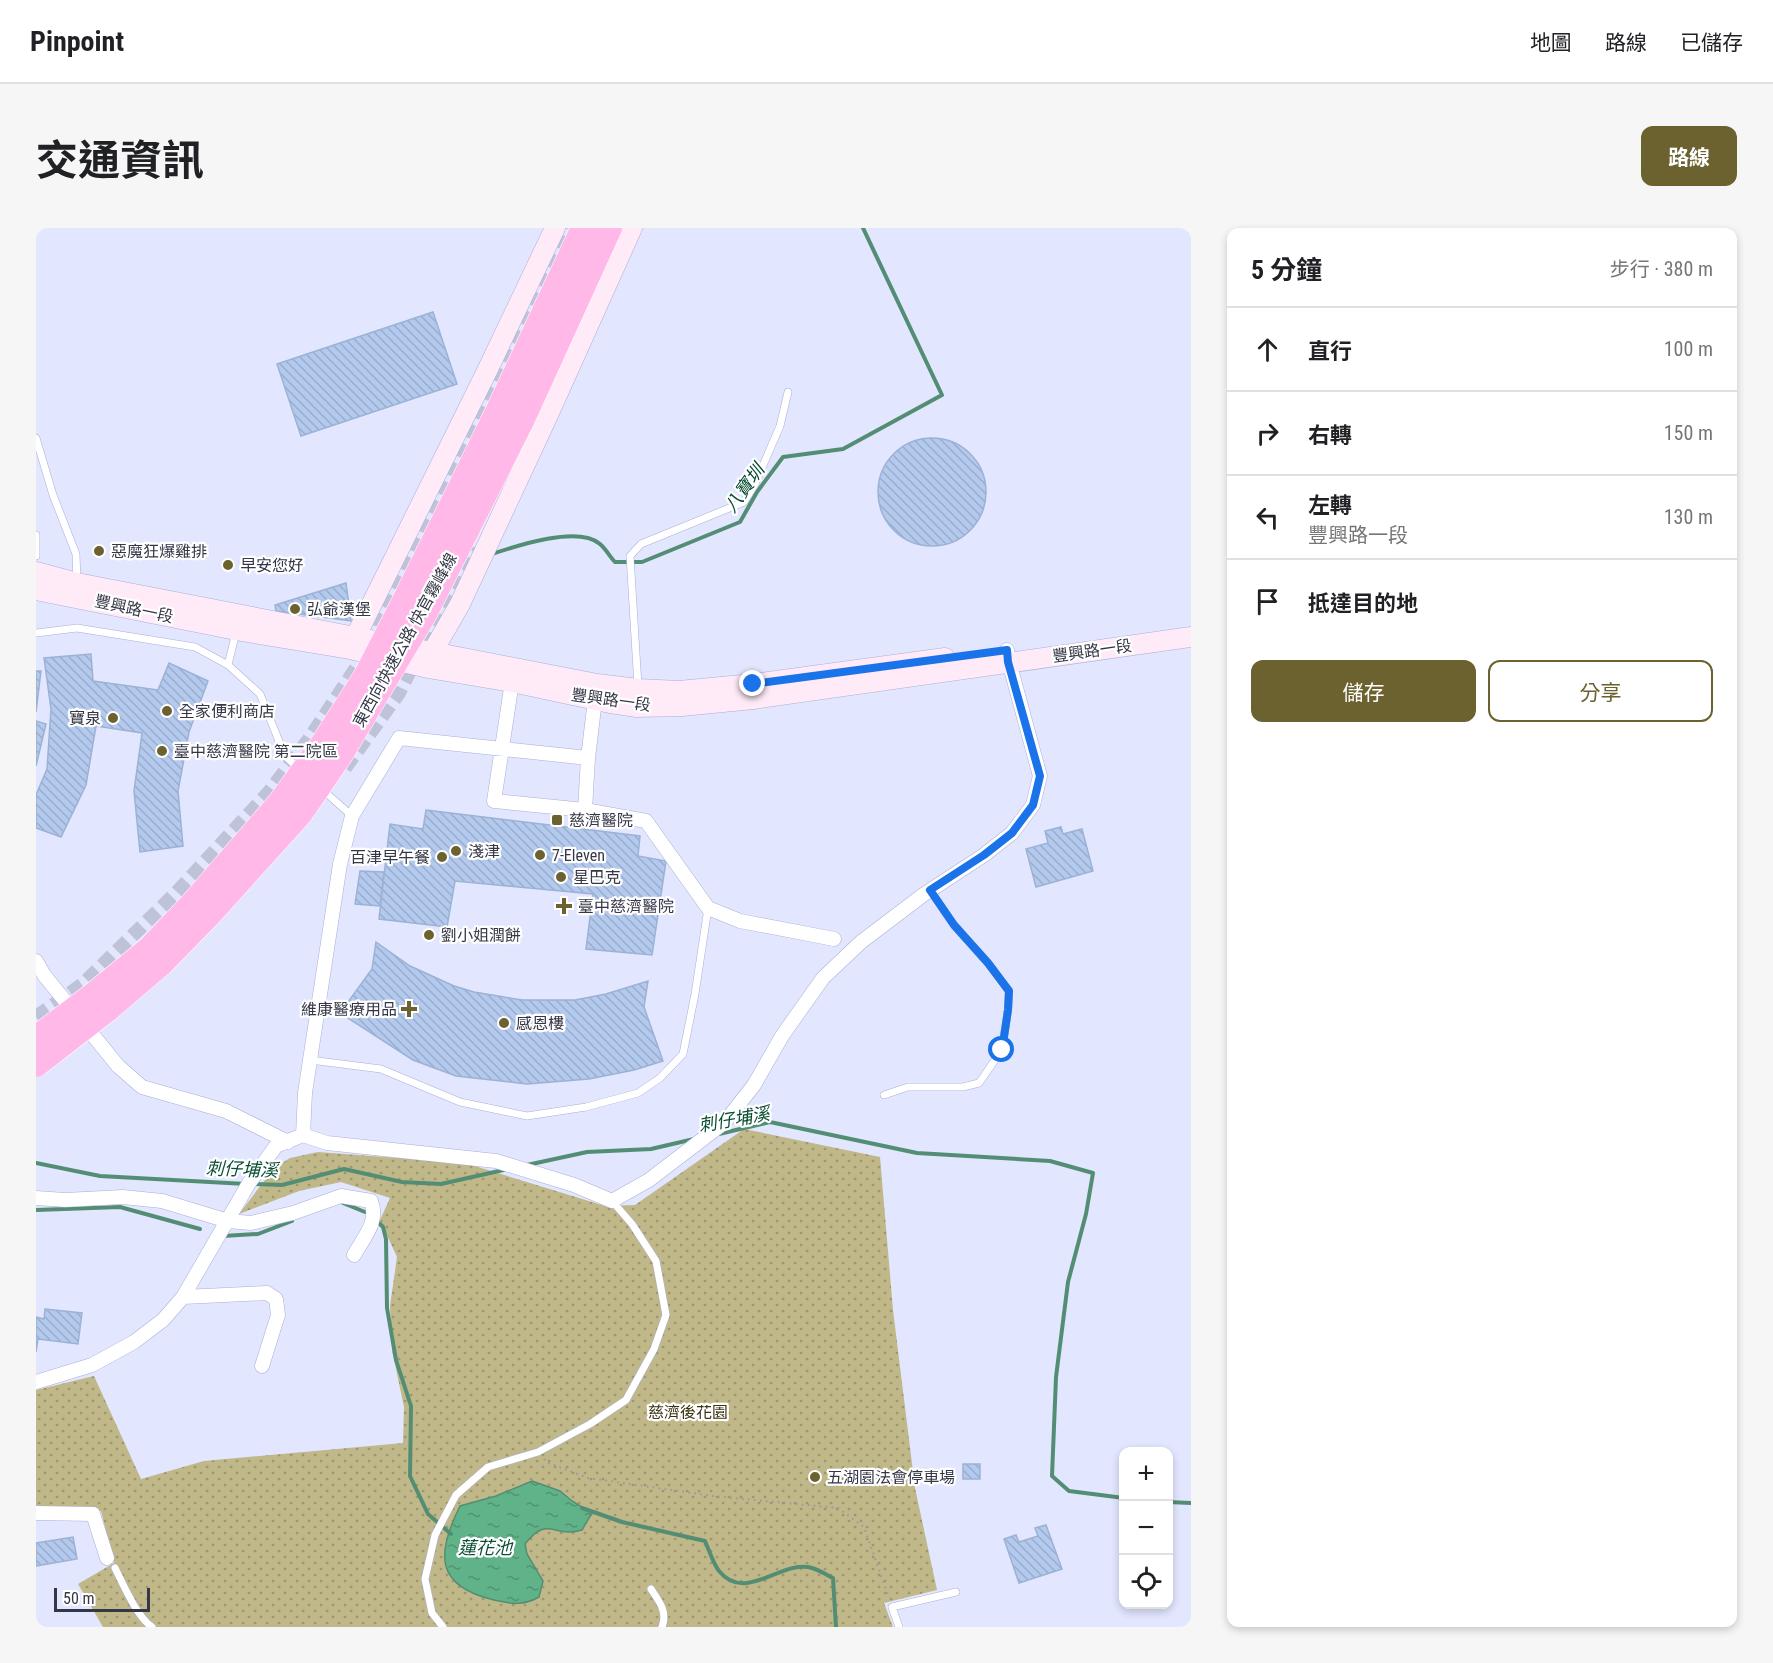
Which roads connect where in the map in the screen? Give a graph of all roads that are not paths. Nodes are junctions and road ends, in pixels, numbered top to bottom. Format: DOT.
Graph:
graph roads {
  1 [pos="555,228"];
  2 [pos="584,228"];
  3 [pos="609,228"];
  4 [pos="632,228"];
  5 [pos="788,392"];
  6 [pos="36,438"];
  7 [pos="36,535"];
  8 [pos="36,556"];
  9 [pos="36,572"];
  10 [pos="36,590"];
  11 [pos="75,590"];
  12 [pos="239,622"];
  13 [pos="1191,623"];
  14 [pos="36,633"];
  15 [pos="1191,637"];
  16 [pos="354,642"];
  17 [pos="1008,656"];
  18 [pos="431,660"];
  19 [pos="228,665"];
  20 [pos="513,675"];
  21 [pos="596,691"];
  22 [pos="638,698"];
  23 [pos="502,748"];
  24 [pos="588,758"];
  25 [pos="585,810"];
  26 [pos="352,816"];
  27 [pos="930,890"];
  28 [pos="708,908"];
  29 [pos="834,939"];
  30 [pos="36,962"];
  31 [pos="36,1038"];
  32 [pos="310,1060"];
  33 [pos="36,1064"];
  34 [pos="884,1095"];
  35 [pos="303,1135"];
  36 [pos="288,1142"];
  37 [pos="36,1198"];
  38 [pos="612,1201"];
  39 [pos="228,1221"];
  40 [pos="354,1255"];
  41 [pos="183,1297"];
  42 [pos="262,1366"];
  43 [pos="36,1382"];
  44 [pos="36,1513"];
  45 [pos="111,1563"];
  46 [pos="651,1589"];
  47 [pos="956,1592"];
  48 [pos="152,1627"];
  49 [pos="443,1627"];
  50 [pos="662,1627"];
  51 [pos="899,1627"];
  1 -- 16 [label="street"];
  2 -- 31 [label="highway, 東西向快速公路 快官霧峰線, bridge"];
  3 -- 33 [label="highway, 東西向快速公路 快官霧峰線, bridge"];
  4 -- 18 [label="street"];
  5 -- 22 [label="lane"];
  6 -- 11 [label="lane"];
  7 -- 8 [label="lane"];
  9 -- 11 [label="street, 豐興路一段"];
  10 -- 11 [label="street, 豐興路一段"];
  11 -- 12 [label="street, 豐興路一段"];
  12 -- 16 [label="street, 豐興路一段"];
  12 -- 19 [label="lane"];
  13 -- 17 [label="street, 豐興路一段"];
  14 -- 19 [label="lane"];
  15 -- 17 [label="street, 豐興路一段"];
  16 -- 18 [label="street, 豐興路一段"];
  17 -- 22 [label="street, 豐興路一段"];
  17 -- 27 [label="street"];
  18 -- 20 [label="street, 豐興路一段"];
  19 -- 26 [label="lane"];
  20 -- 21 [label="street, 豐興路一段"];
  20 -- 23 [label="street"];
  21 -- 22 [label="street, 豐興路一段"];
  21 -- 24 [label="street"];
  23 -- 24 [label="street"];
  23 -- 25 [label="street"];
  23 -- 26 [label="street"];
  24 -- 25 [label="street"];
  25 -- 28 [label="street"];
  26 -- 32 [label="street"];
  27 -- 34 [label="lane"];
  27 -- 38 [label="street"];
  28 -- 29 [label="street"];
  28 -- 32 [label="lane"];
  30 -- 36 [label="street"];
  32 -- 35 [label="street"];
  35 -- 36 [label="street"];
  35 -- 38 [label="street"];
  36 -- 39 [label="street"];
  37 -- 39 [label="street"];
  38 -- 49 [label="lane"];
  39 -- 40 [label="street"];
  39 -- 41 [label="street"];
  41 -- 42 [label="street"];
  41 -- 43 [label="street"];
  44 -- 45 [label="street"];
  45 -- 48 [label="lane"];
  46 -- 50 [label="lane"];
  47 -- 51 [label="lane"];
}
